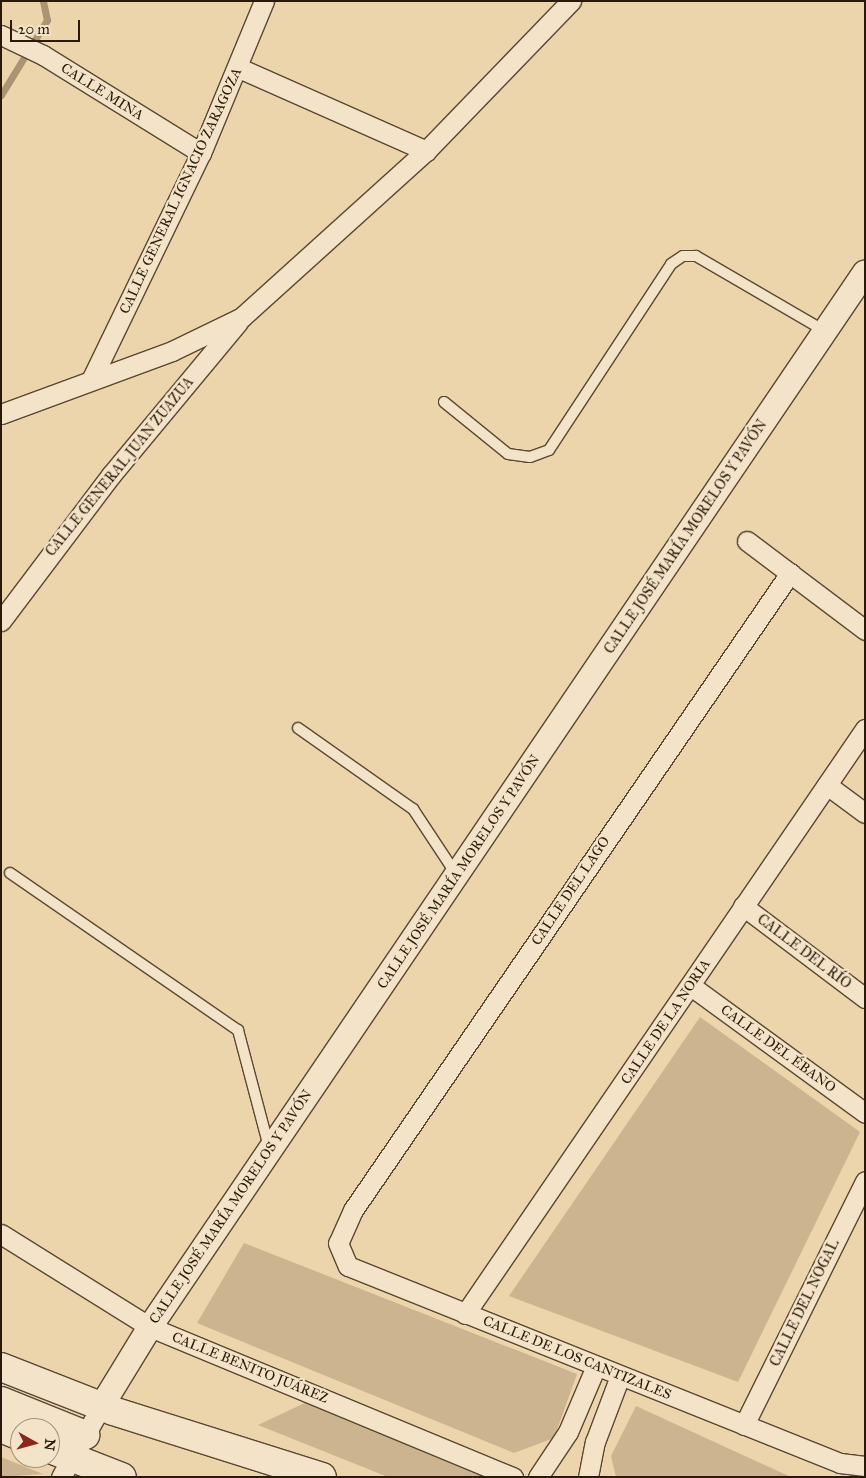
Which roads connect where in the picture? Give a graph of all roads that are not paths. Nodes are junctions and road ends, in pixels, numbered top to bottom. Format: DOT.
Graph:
graph roads {
  1 [pos="264,1"];
  2 [pos="571,1"];
  3 [pos="1,35"];
  4 [pos="239,68"];
  5 [pos="426,151"];
  6 [pos="201,153"];
  7 [pos="865,272"];
  8 [pos="242,317"];
  9 [pos="826,332"];
  10 [pos="92,378"];
  11 [pos="444,402"];
  12 [pos="1,414"];
  13 [pos="747,541"];
  14 [pos="790,573"];
  15 [pos="1,621"];
  16 [pos="865,630"];
  17 [pos="298,728"];
  18 [pos="865,729"];
  19 [pos="826,784"];
  20 [pos="865,813"];
  21 [pos="10,873"];
  22 [pos="456,875"];
  23 [pos="743,906"];
  24 [pos="691,986"];
  25 [pos="865,998"];
  26 [pos="865,1113"];
  27 [pos="270,1150"];
  28 [pos="865,1181"];
  29 [pos="352,1210"];
  30 [pos="1,1234"];
  31 [pos="465,1314"];
  32 [pos="150,1327"];
  33 [pos="596,1366"];
  34 [pos="1,1367"];
  35 [pos="620,1376"];
  36 [pos="1,1401"];
  37 [pos="101,1407"];
  38 [pos="744,1425"];
  39 [pos="67,1455"];
  40 [pos="865,1466"];
  41 [pos="122,1477"];
  42 [pos="322,1477"];
  43 [pos="513,1477"];
  44 [pos="538,1477"];
  45 [pos="588,1477"];
  1 -- 4 [label="street, CALLE GENERAL IGNACIO ZARAGOZA"];
  2 -- 5 [label="street"];
  3 -- 6 [label="street, CALLE MINA"];
  4 -- 5 [label="street"];
  4 -- 6 [label="street, CALLE GENERAL IGNACIO ZARAGOZA"];
  5 -- 8 [label="street"];
  6 -- 10 [label="street, CALLE GENERAL IGNACIO ZARAGOZA"];
  7 -- 9 [label="street, CALLE JOSÉ MARÍA MORELOS Y PAVÓN"];
  8 -- 10 [label="street"];
  8 -- 15 [label="street, CALLE GENERAL JUAN ZUAZUA"];
  9 -- 11 [label="lane"];
  9 -- 22 [label="street, CALLE JOSÉ MARÍA MORELOS Y PAVÓN"];
  10 -- 12 [label="street"];
  13 -- 14 [label="street"];
  14 -- 16 [label="street"];
  14 -- 29 [label="street, CALLE DEL LAGO"];
  17 -- 22 [label="lane"];
  18 -- 19 [label="street, CALLE DE LA NORIA"];
  19 -- 20 [label="street"];
  19 -- 23 [label="street, CALLE DE LA NORIA"];
  21 -- 27 [label="lane"];
  22 -- 27 [label="street, CALLE JOSÉ MARÍA MORELOS Y PAVÓN"];
  23 -- 24 [label="street, CALLE DE LA NORIA"];
  23 -- 25 [label="street, CALLE DEL RÍO"];
  24 -- 26 [label="street, CALLE DEL ÉBANO"];
  24 -- 31 [label="street, CALLE DE LA NORIA"];
  27 -- 32 [label="street, CALLE JOSÉ MARÍA MORELOS Y PAVÓN"];
  28 -- 38 [label="street, CALLE DEL NOGAL"];
  29 -- 31 [label="street, CALLE DE LOS CANTIZALES"];
  30 -- 32 [label="street, CALLE BENITO JUÁREZ"];
  31 -- 33 [label="street, CALLE DE LOS CANTIZALES"];
  32 -- 37 [label="street, CALLE JOSÉ MARÍA MORELOS Y PAVÓN"];
  32 -- 43 [label="street, CALLE BENITO JUÁREZ"];
  33 -- 35 [label="street, CALLE DE LOS CANTIZALES"];
  33 -- 44 [label="street"];
  34 -- 37 [label="main road"];
  35 -- 38 [label="street, CALLE DE LOS CANTIZALES"];
  35 -- 45 [label="street"];
  36 -- 39 [label="main road"];
  37 -- 39 [label="street, CALLE JOSÉ MARÍA MORELOS Y PAVÓN"];
  37 -- 42 [label="main road"];
  38 -- 40 [label="street, CALLE DE LOS CANTIZALES"];
  39 -- 41 [label="main road"];
}
